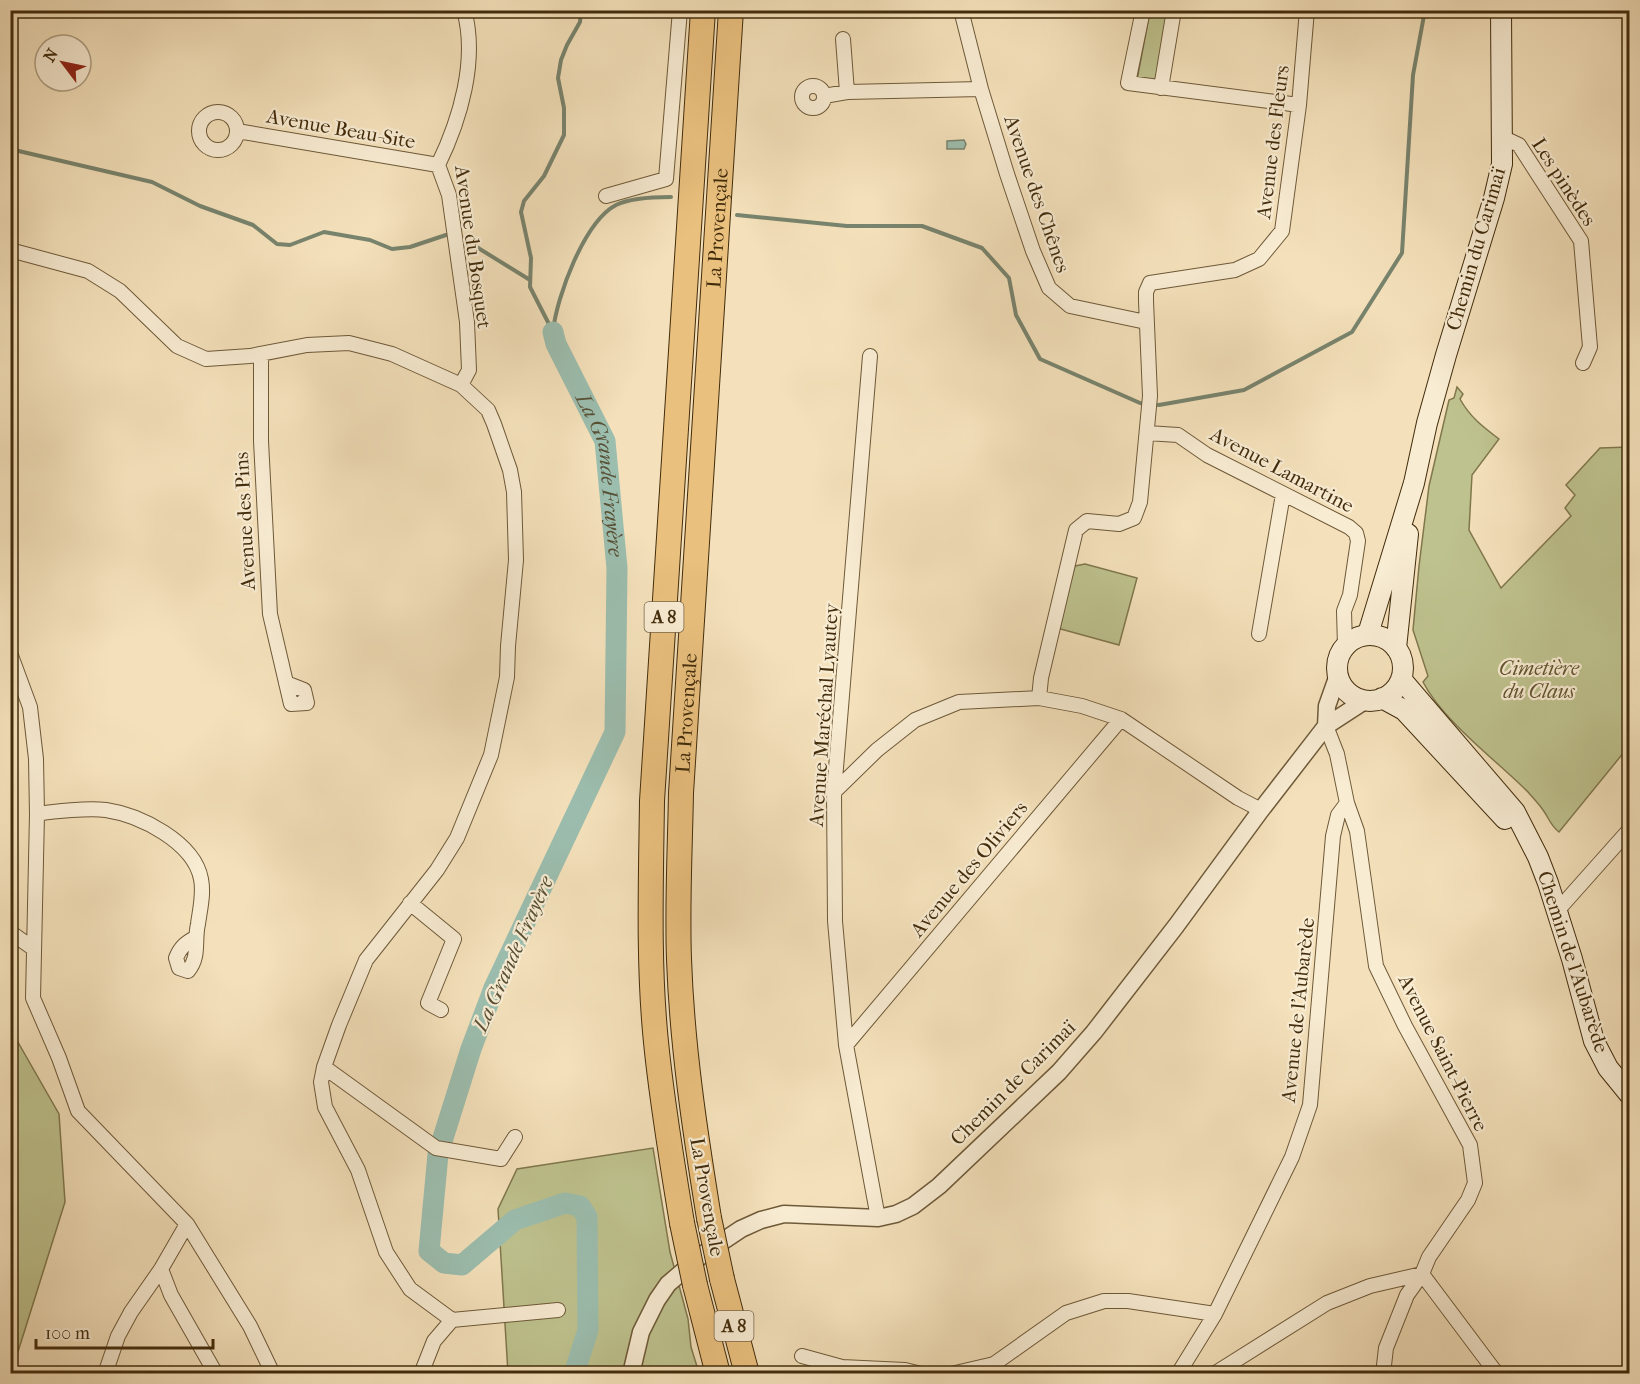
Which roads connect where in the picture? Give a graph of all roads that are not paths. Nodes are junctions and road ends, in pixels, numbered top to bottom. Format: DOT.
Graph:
graph roads {
  1 [pos="465,10"];
  2 [pos="680,10"];
  3 [pos="703,10"];
  4 [pos="730,10"];
  5 [pos="961,10"];
  6 [pos="1143,10"];
  7 [pos="1174,10"];
  8 [pos="1307,10"];
  9 [pos="1501,10"];
  10 [pos="843,39"];
  11 [pos="1161,88"];
  12 [pos="981,89"];
  13 [pos="847,93"];
  14 [pos="824,96"];
  15 [pos="1299,105"];
  16 [pos="237,131"];
  17 [pos="1503,137"];
  18 [pos="438,165"];
  19 [pos="606,196"];
  20 [pos="10,250"];
  21 [pos="1146,321"];
  22 [pos="261,354"];
  23 [pos="870,356"];
  24 [pos="1583,363"];
  25 [pos="461,385"];
  26 [pos="1148,433"];
  27 [pos="1414,483"];
  28 [pos="1283,494"];
  29 [pos="1259,634"];
  30 [pos="1368,634"];
  31 [pos="1345,646"];
  32 [pos="1396,648"];
  33 [pos="10,653"];
  34 [pos="1338,675"];
  35 [pos="1401,679"];
  36 [pos="286,683"];
  37 [pos="1039,698"];
  38 [pos="1374,699"];
  39 [pos="1121,719"];
  40 [pos="1326,726"];
  41 [pos="834,792"];
  42 [pos="1347,803"];
  43 [pos="1261,810"];
  44 [pos="37,814"];
  45 [pos="1629,829"];
  46 [pos="1538,857"];
  47 [pos="411,903"];
  48 [pos="1557,911"];
  49 [pos="10,932"];
  50 [pos="195,938"];
  51 [pos="34,950"];
  52 [pos="441,1010"];
  53 [pos="846,1045"];
  54 [pos="324,1067"];
  55 [pos="1629,1095"];
  56 [pos="515,1137"];
  57 [pos="878,1218"];
  58 [pos="187,1224"];
  59 [pos="161,1269"];
  60 [pos="1422,1274"];
  61 [pos="558,1310"];
  62 [pos="1215,1314"];
  63 [pos="452,1320"];
  64 [pos="802,1356"];
  65 [pos="105,1374"];
  66 [pos="216,1374"];
  67 [pos="273,1374"];
  68 [pos="421,1374"];
  69 [pos="631,1374"];
  70 [pos="718,1374"];
  71 [pos="747,1374"];
  72 [pos="921,1374"];
  73 [pos="951,1374"];
  74 [pos="1178,1374"];
  75 [pos="1214,1374"];
  76 [pos="1383,1374"];
  77 [pos="1497,1374"];
  1 -- 18 [label="street, Avenue du Bosquet"];
  2 -- 19 [label="street"];
  3 -- 70 [label="highway, La Provençale / A 8, bridge"];
  4 -- 71 [label="highway, La Provençale / A 8, bridge"];
  5 -- 12 [label="street, Avenue des Chênes"];
  6 -- 11 [label="street"];
  7 -- 11 [label="street"];
  8 -- 15 [label="street, Avenue des Fleurs"];
  9 -- 17 [label="main road, Chemin du Carimaï"];
  10 -- 13 [label="street"];
  11 -- 15 [label="street"];
  12 -- 13 [label="street"];
  12 -- 21 [label="street, Avenue des Chênes"];
  13 -- 14 [label="street"];
  15 -- 21 [label="street, Avenue des Fleurs"];
  16 -- 18 [label="street, Avenue Beau-Site"];
  17 -- 24 [label="street, Les pinèdes"];
  17 -- 27 [label="main road, Chemin du Carimaï"];
  18 -- 25 [label="street, Avenue du Bosquet"];
  20 -- 22 [label="street"];
  21 -- 26 [label="street, Avenue des Fleurs"];
  22 -- 25 [label="street"];
  22 -- 36 [label="street, Avenue des Pins"];
  23 -- 41 [label="street, Avenue Maréchal Lyautey"];
  25 -- 47 [label="street"];
  26 -- 28 [label="street, Avenue Lamartine"];
  26 -- 37 [label="street, Avenue des Fleurs"];
  27 -- 30 [label="main road, Chemin du Carimaï"];
  27 -- 32 [label="main road, Chemin du Carimaï"];
  28 -- 29 [label="street"];
  28 -- 31 [label="street, Avenue Lamartine"];
  30 -- 31 [label="main road"];
  30 -- 32 [label="main road"];
  31 -- 34 [label="main road"];
  32 -- 35 [label="main road"];
  33 -- 44 [label="street"];
  34 -- 38 [label="main road"];
  34 -- 40 [label="street"];
  35 -- 38 [label="main road"];
  35 -- 46 [label="main road, Chemin de l'Aubarède"];
  37 -- 39 [label="street"];
  37 -- 41 [label="street"];
  38 -- 40 [label="street, Chemin de Carimaï"];
  38 -- 46 [label="main road, Chemin de l'Aubarède"];
  39 -- 43 [label="street"];
  39 -- 53 [label="street, Avenue des Oliviers"];
  40 -- 42 [label="street, Avenue Saint-Pierre"];
  40 -- 43 [label="street, Chemin de Carimaï"];
  41 -- 53 [label="street, Avenue Maréchal Lyautey"];
  42 -- 60 [label="street, Avenue Saint-Pierre"];
  42 -- 62 [label="street, Avenue de l'Aubarède"];
  43 -- 57 [label="street, Chemin de Carimaï"];
  44 -- 50 [label="street"];
  44 -- 51 [label="street"];
  45 -- 48 [label="street"];
  46 -- 48 [label="main road, Chemin de l'Aubarède"];
  47 -- 52 [label="street"];
  47 -- 54 [label="street"];
  48 -- 55 [label="main road, Chemin de l'Aubarède"];
  49 -- 51 [label="street"];
  51 -- 58 [label="street"];
  53 -- 57 [label="street, Avenue Maréchal Lyautey"];
  54 -- 56 [label="street"];
  54 -- 63 [label="street"];
  57 -- 69 [label="street, Chemin de Carimaï"];
  58 -- 59 [label="street"];
  58 -- 67 [label="street"];
  59 -- 65 [label="street"];
  59 -- 66 [label="street"];
  60 -- 75 [label="street"];
  60 -- 76 [label="street, Avenue Saint-Pierre"];
  60 -- 77 [label="street"];
  61 -- 63 [label="street"];
  62 -- 73 [label="street"];
  62 -- 74 [label="street, Avenue de l'Aubarède"];
  63 -- 68 [label="street"];
  64 -- 72 [label="street"];
}
